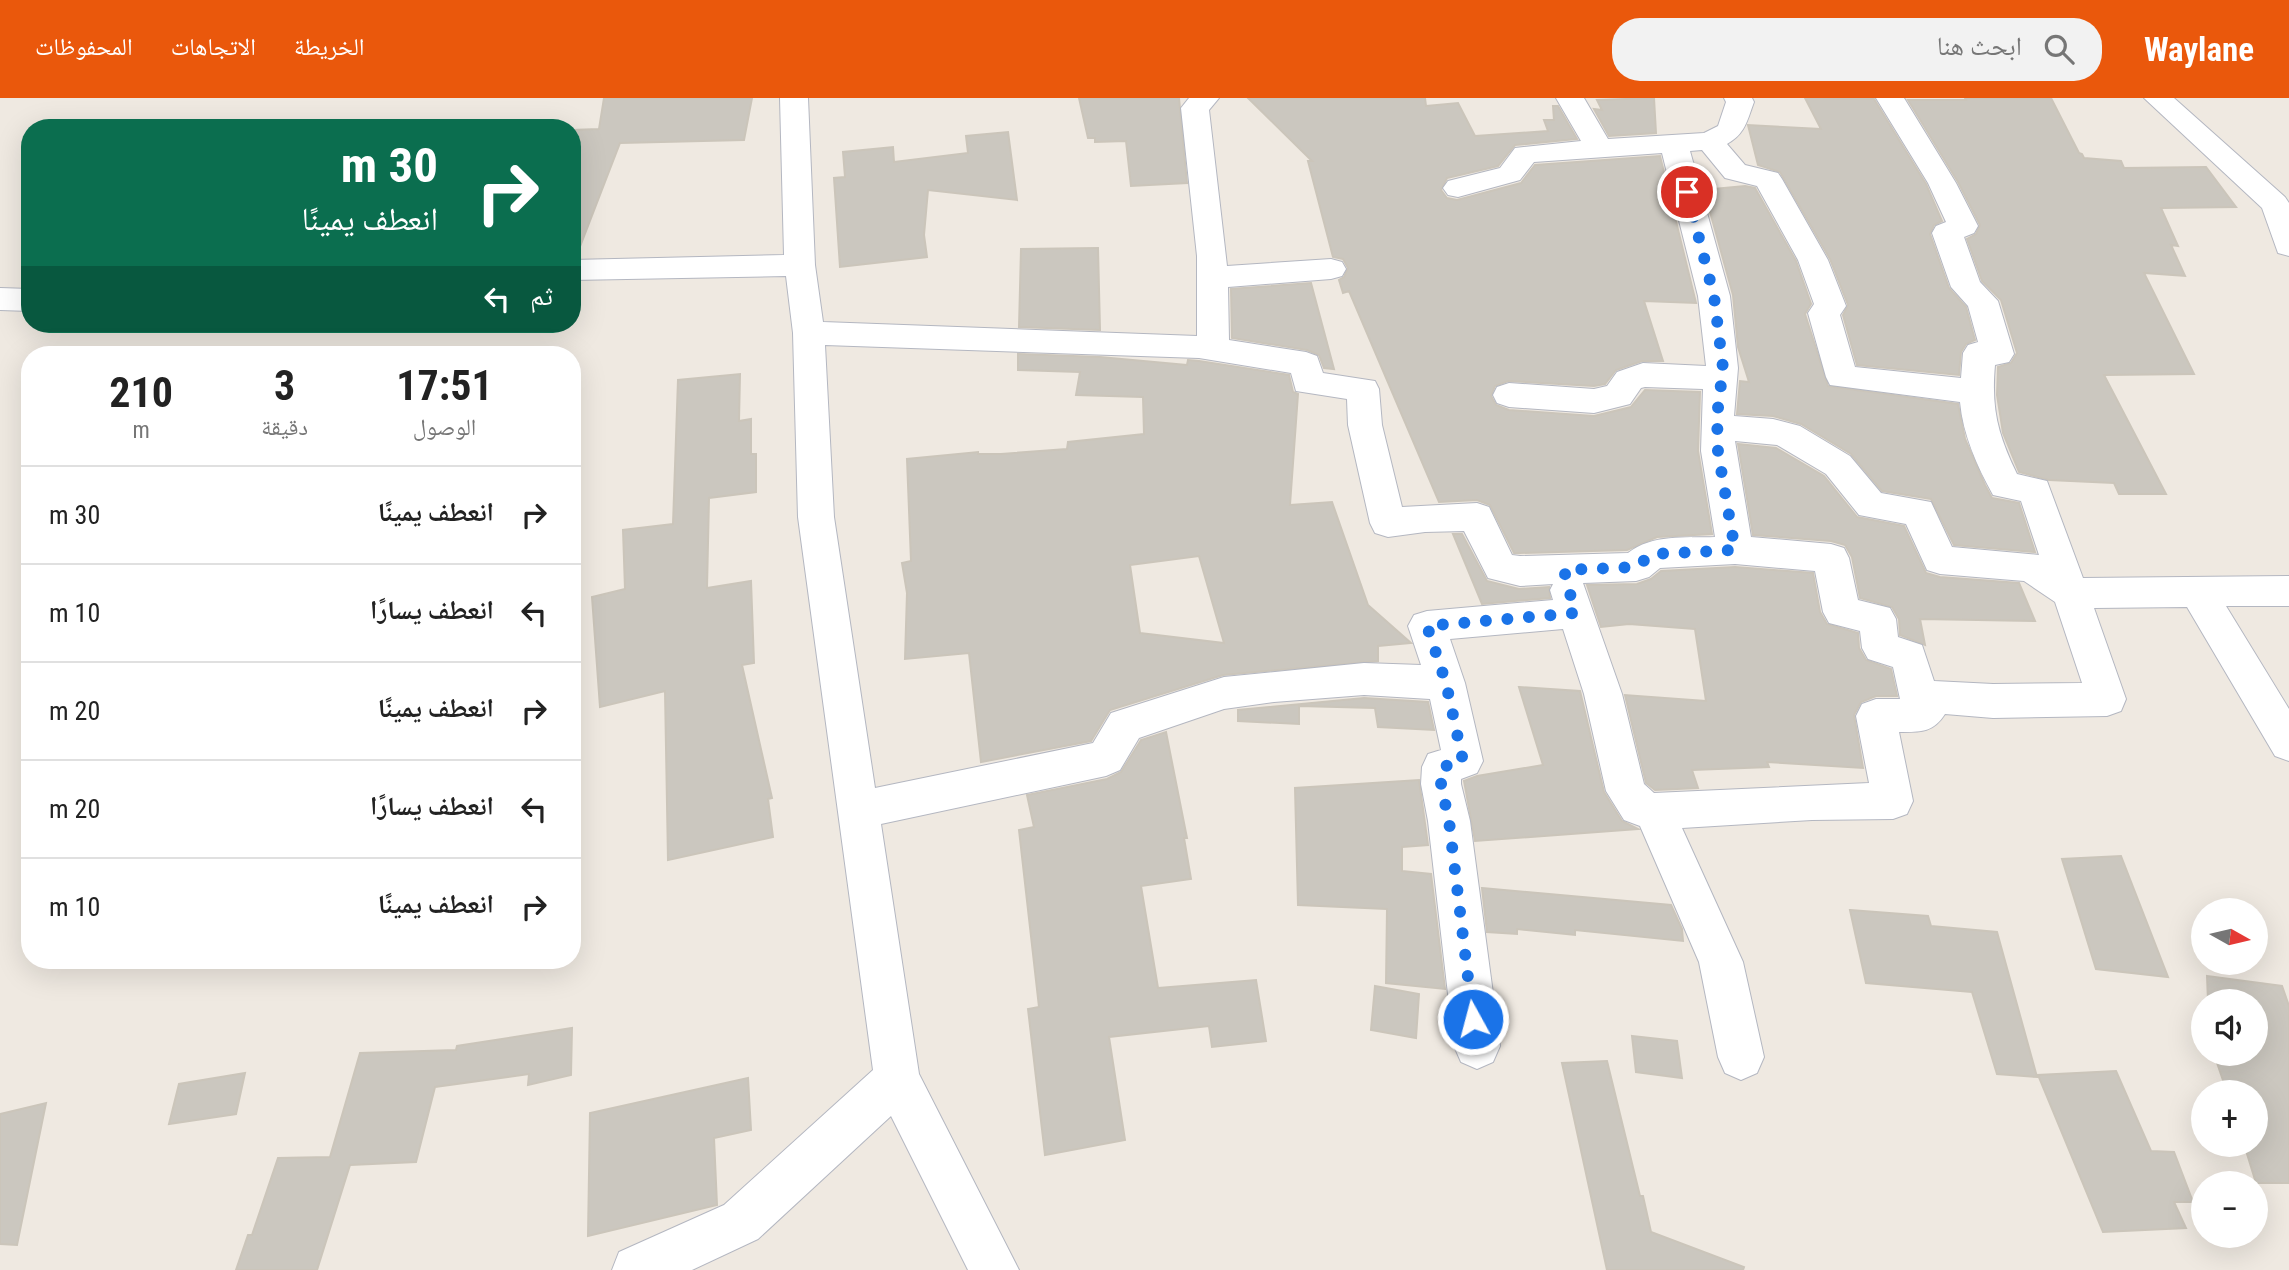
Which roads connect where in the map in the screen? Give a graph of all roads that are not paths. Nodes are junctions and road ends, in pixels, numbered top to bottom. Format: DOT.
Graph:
graph roads {
  1 [pos="794,98"];
  2 [pos="1205,98"];
  3 [pos="1570,98"];
  4 [pos="1738,98"];
  5 [pos="1890,98"];
  6 [pos="2158,98"];
  7 [pos="1710,141"];
  8 [pos="1674,143"];
  9 [pos="1600,148"];
  10 [pos="1458,188"];
  11 [pos="2289,246"];
  12 [pos="800,265"];
  13 [pos="1331,269"];
  14 [pos="581,270"];
  15 [pos="1212,278"];
  16 [pos="0,299"];
  17 [pos="21,300"];
  18 [pos="809,333"];
  19 [pos="1213,350"];
  20 [pos="1721,378"];
  21 [pos="1976,392"];
  22 [pos="1509,395"];
  23 [pos="1717,427"];
  24 [pos="1735,550"];
  25 [pos="1564,570"];
  26 [pos="2197,591"];
  27 [pos="2289,591"];
  28 [pos="2070,593"];
  29 [pos="1575,613"];
  30 [pos="1446,683"];
  31 [pos="1923,715"];
  32 [pos="2289,744"];
  33 [pos="859,810"];
  34 [pos="1654,811"];
  35 [pos="1477,1046"];
  36 [pos="1741,1057"];
  37 [pos="897,1079"];
  38 [pos="637,1270"];
  39 [pos="994,1270"];
  1 -- 12 [label="street"];
  2 -- 15 [label="street"];
  3 -- 9 [label="street"];
  4 -- 7 [label="street"];
  5 -- 21 [label="street"];
  6 -- 11 [label="street"];
  7 -- 8 [label="street"];
  7 -- 21 [label="street"];
  8 -- 9 [label="street"];
  8 -- 20 [label="street"];
  9 -- 10 [label="street"];
  12 -- 14 [label="street"];
  12 -- 18 [label="street"];
  13 -- 15 [label="street"];
  15 -- 19 [label="street"];
  16 -- 17 [label="street"];
  18 -- 19 [label="street"];
  18 -- 33 [label="street"];
  19 -- 25 [label="street"];
  20 -- 22 [label="street"];
  20 -- 23 [label="street"];
  21 -- 28 [label="street"];
  23 -- 24 [label="street"];
  23 -- 28 [label="street"];
  24 -- 25 [label="street"];
  24 -- 31 [label="street"];
  25 -- 29 [label="street"];
  26 -- 27 [label="street"];
  26 -- 28 [label="street"];
  26 -- 32 [label="street"];
  28 -- 31 [label="street"];
  29 -- 30 [label="street"];
  29 -- 34 [label="street"];
  30 -- 33 [label="street"];
  30 -- 35 [label="street"];
  31 -- 34 [label="street"];
  33 -- 37 [label="street"];
  34 -- 36 [label="street"];
  37 -- 38 [label="street"];
  37 -- 39 [label="street"];
}
